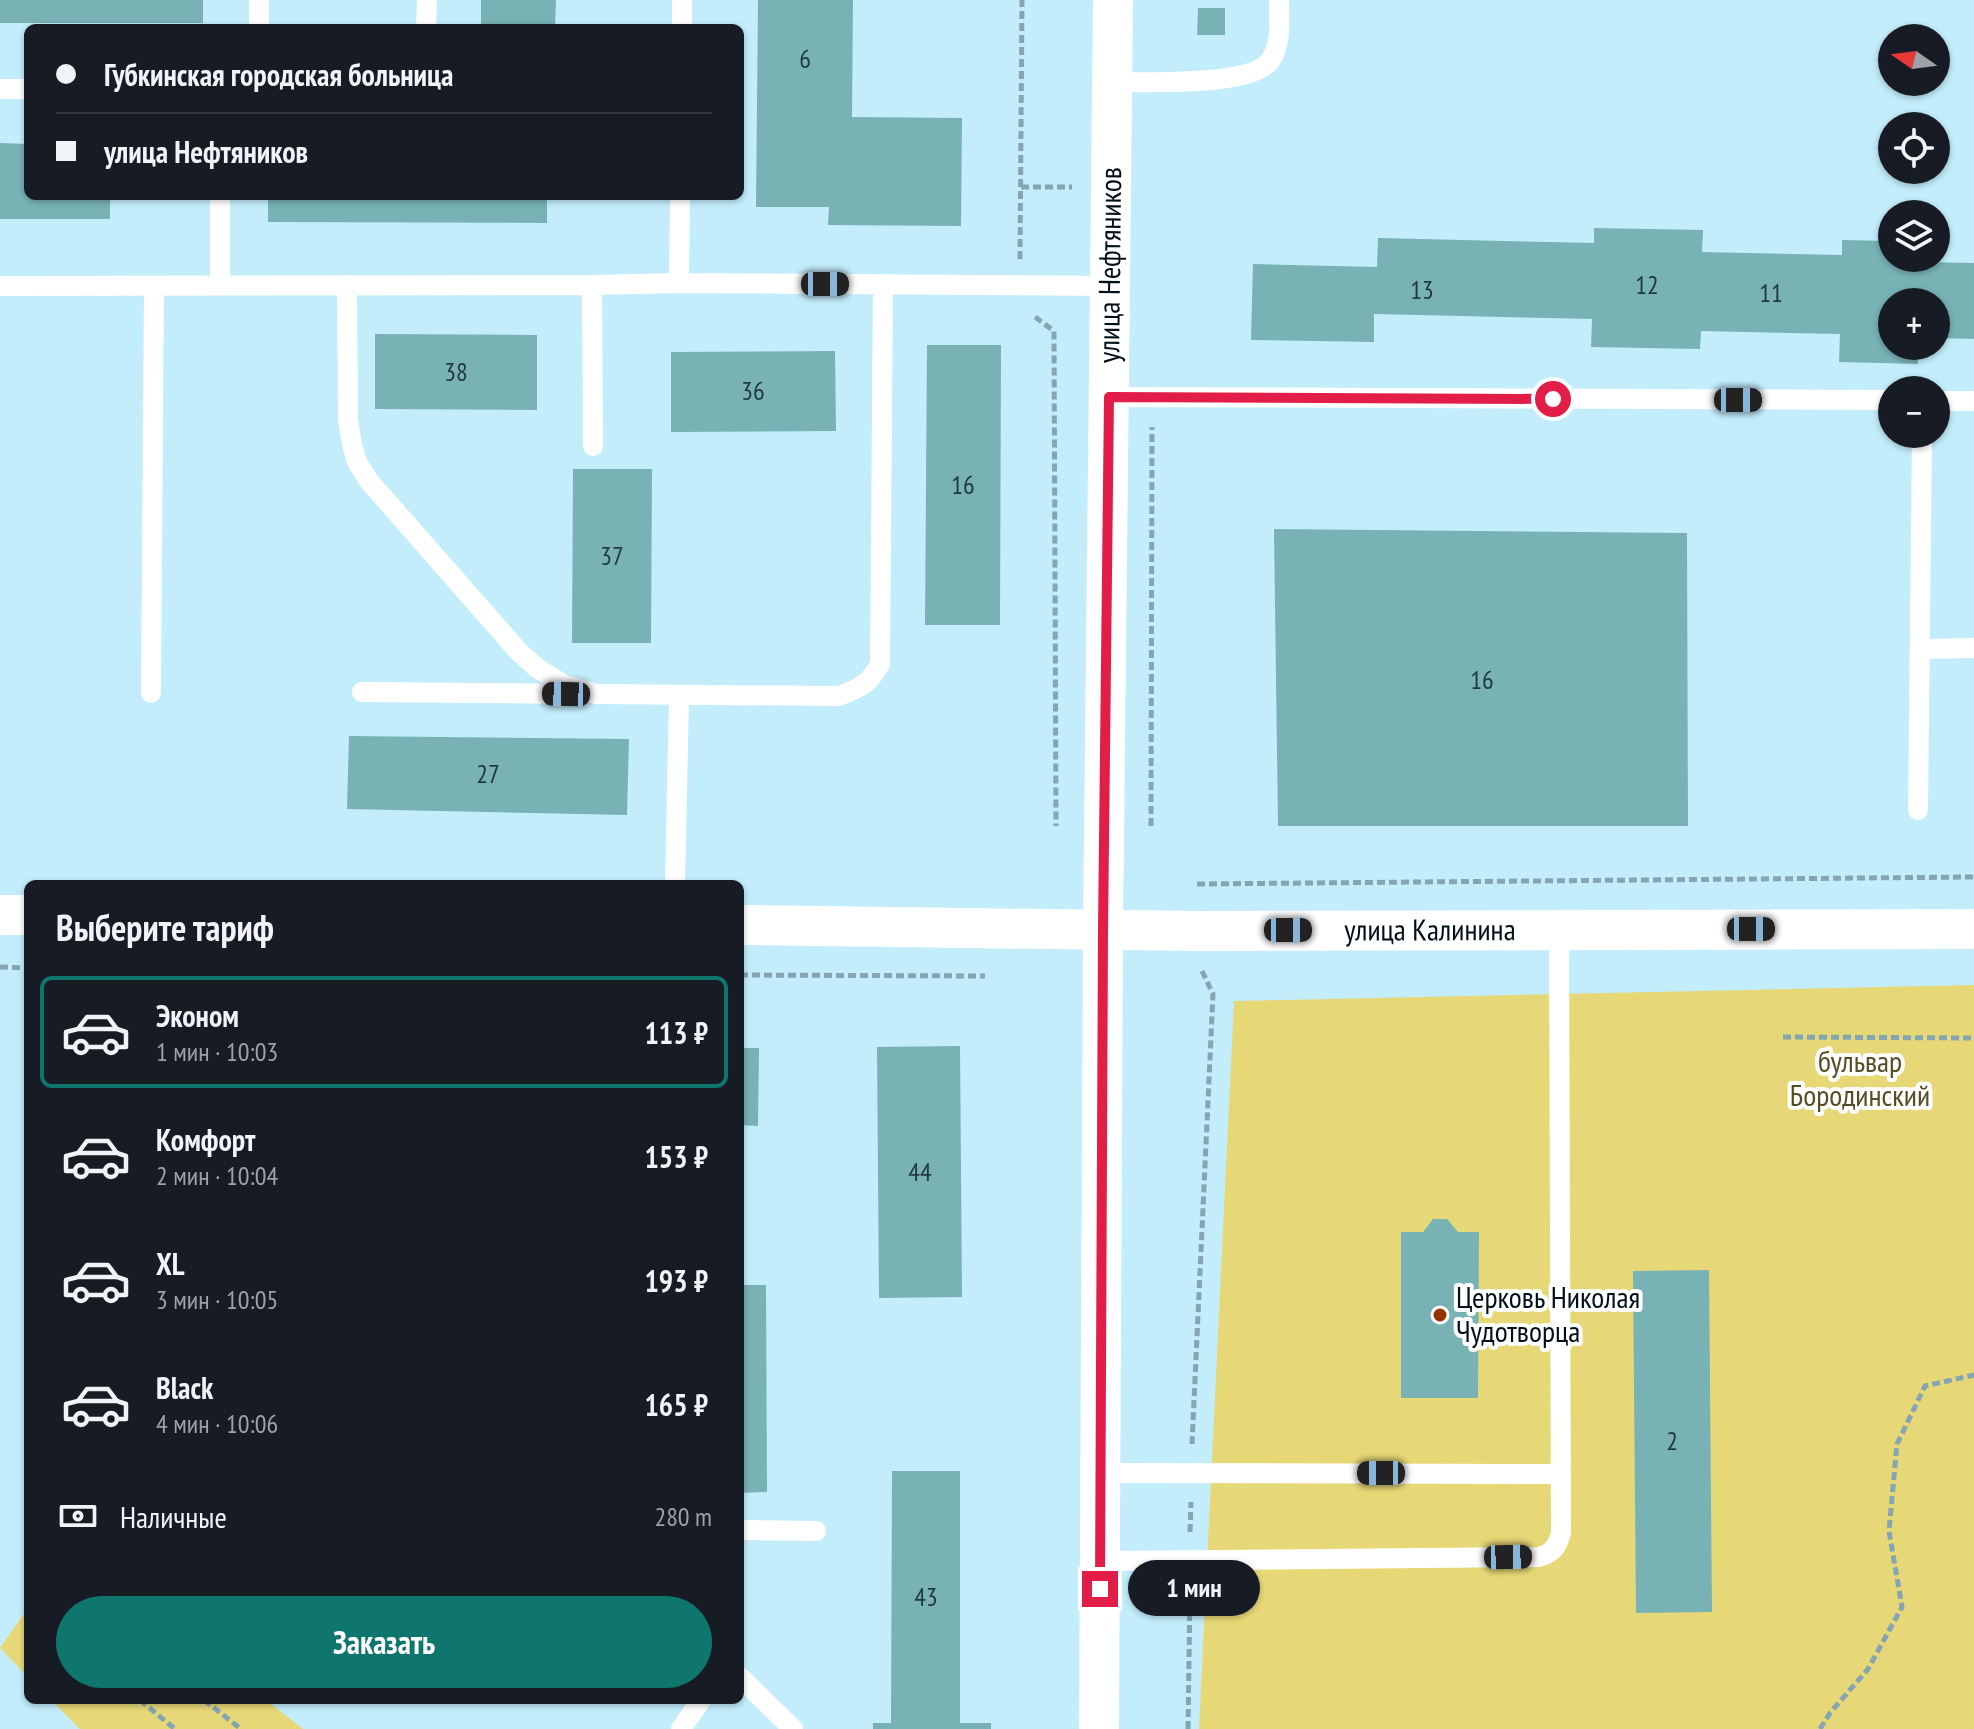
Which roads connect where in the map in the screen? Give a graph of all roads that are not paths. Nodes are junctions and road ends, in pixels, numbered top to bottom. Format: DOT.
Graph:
graph roads {
  1 [pos="259,0"];
  2 [pos="427,0"];
  3 [pos="682,0"];
  4 [pos="1113,0"];
  5 [pos="1279,0"];
  6 [pos="259,24"];
  7 [pos="426,24"];
  8 [pos="682,24"];
  9 [pos="1112,82"];
  10 [pos="0,89"];
  11 [pos="24,89"];
  12 [pos="220,200"];
  13 [pos="680,200"];
  14 [pos="679,283"];
  15 [pos="883,284"];
  16 [pos="347,285"];
  17 [pos="592,285"];
  18 [pos="0,286"];
  19 [pos="154,286"];
  20 [pos="220,286"];
  21 [pos="1110,286"];
  22 [pos="1109,397"];
  23 [pos="1878,400"];
  24 [pos="1950,401"];
  25 [pos="1974,401"];
  26 [pos="593,446"];
  27 [pos="1922,448"];
  28 [pos="1974,648"];
  29 [pos="1921,649"];
  30 [pos="362,692"];
  31 [pos="151,693"];
  32 [pos="596,694"];
  33 [pos="679,696"];
  34 [pos="1918,810"];
  35 [pos="675,880"];
  36 [pos="0,915"];
  37 [pos="24,915"];
  38 [pos="744,925"];
  39 [pos="1559,929"];
  40 [pos="1974,929"];
  41 [pos="1103,930"];
  42 [pos="1100,1473"];
  43 [pos="1560,1474"];
  44 [pos="744,1530"];
  45 [pos="816,1531"];
  46 [pos="1100,1561"];
  47 [pos="744,1681"];
  48 [pos="698,1704"];
  49 [pos="681,1729"];
  50 [pos="793,1729"];
  51 [pos="1099,1729"];
  1 -- 6 [label="lane"];
  2 -- 7 [label="lane"];
  3 -- 8 [label="lane"];
  4 -- 9 [label="street, улица Нефтяников"];
  5 -- 9 [label="lane"];
  9 -- 21 [label="street, улица Нефтяников"];
  10 -- 11 [label="lane"];
  12 -- 20 [label="lane"];
  13 -- 14 [label="lane"];
  14 -- 15 [label="lane"];
  14 -- 17 [label="lane"];
  15 -- 21 [label="lane"];
  15 -- 33 [label="lane"];
  16 -- 17 [label="lane"];
  16 -- 20 [label="lane"];
  16 -- 32 [label="lane"];
  17 -- 26 [label="lane"];
  18 -- 19 [label="lane"];
  19 -- 20 [label="lane"];
  19 -- 31 [label="lane"];
  21 -- 22 [label="street, улица Нефтяников"];
  22 -- 23 [label="lane"];
  22 -- 41 [label="street, улица Нефтяников"];
  24 -- 25 [label="lane"];
  27 -- 29 [label="lane"];
  28 -- 29 [label="lane"];
  29 -- 34 [label="lane"];
  30 -- 32 [label="lane"];
  32 -- 33 [label="lane"];
  33 -- 35 [label="lane"];
  36 -- 37 [label="street"];
  38 -- 41 [label="street, улица Калинина"];
  39 -- 40 [label="street, улица Калинина"];
  39 -- 41 [label="street, улица Калинина"];
  39 -- 43 [label="lane"];
  41 -- 42 [label="street, улица Нефтяников"];
  42 -- 43 [label="lane"];
  42 -- 46 [label="street, улица Нефтяников"];
  43 -- 46 [label="lane"];
  44 -- 45 [label="lane"];
  46 -- 51 [label="street, улица Нефтяников"];
  47 -- 50 [label="lane"];
  48 -- 49 [label="lane"];
}
